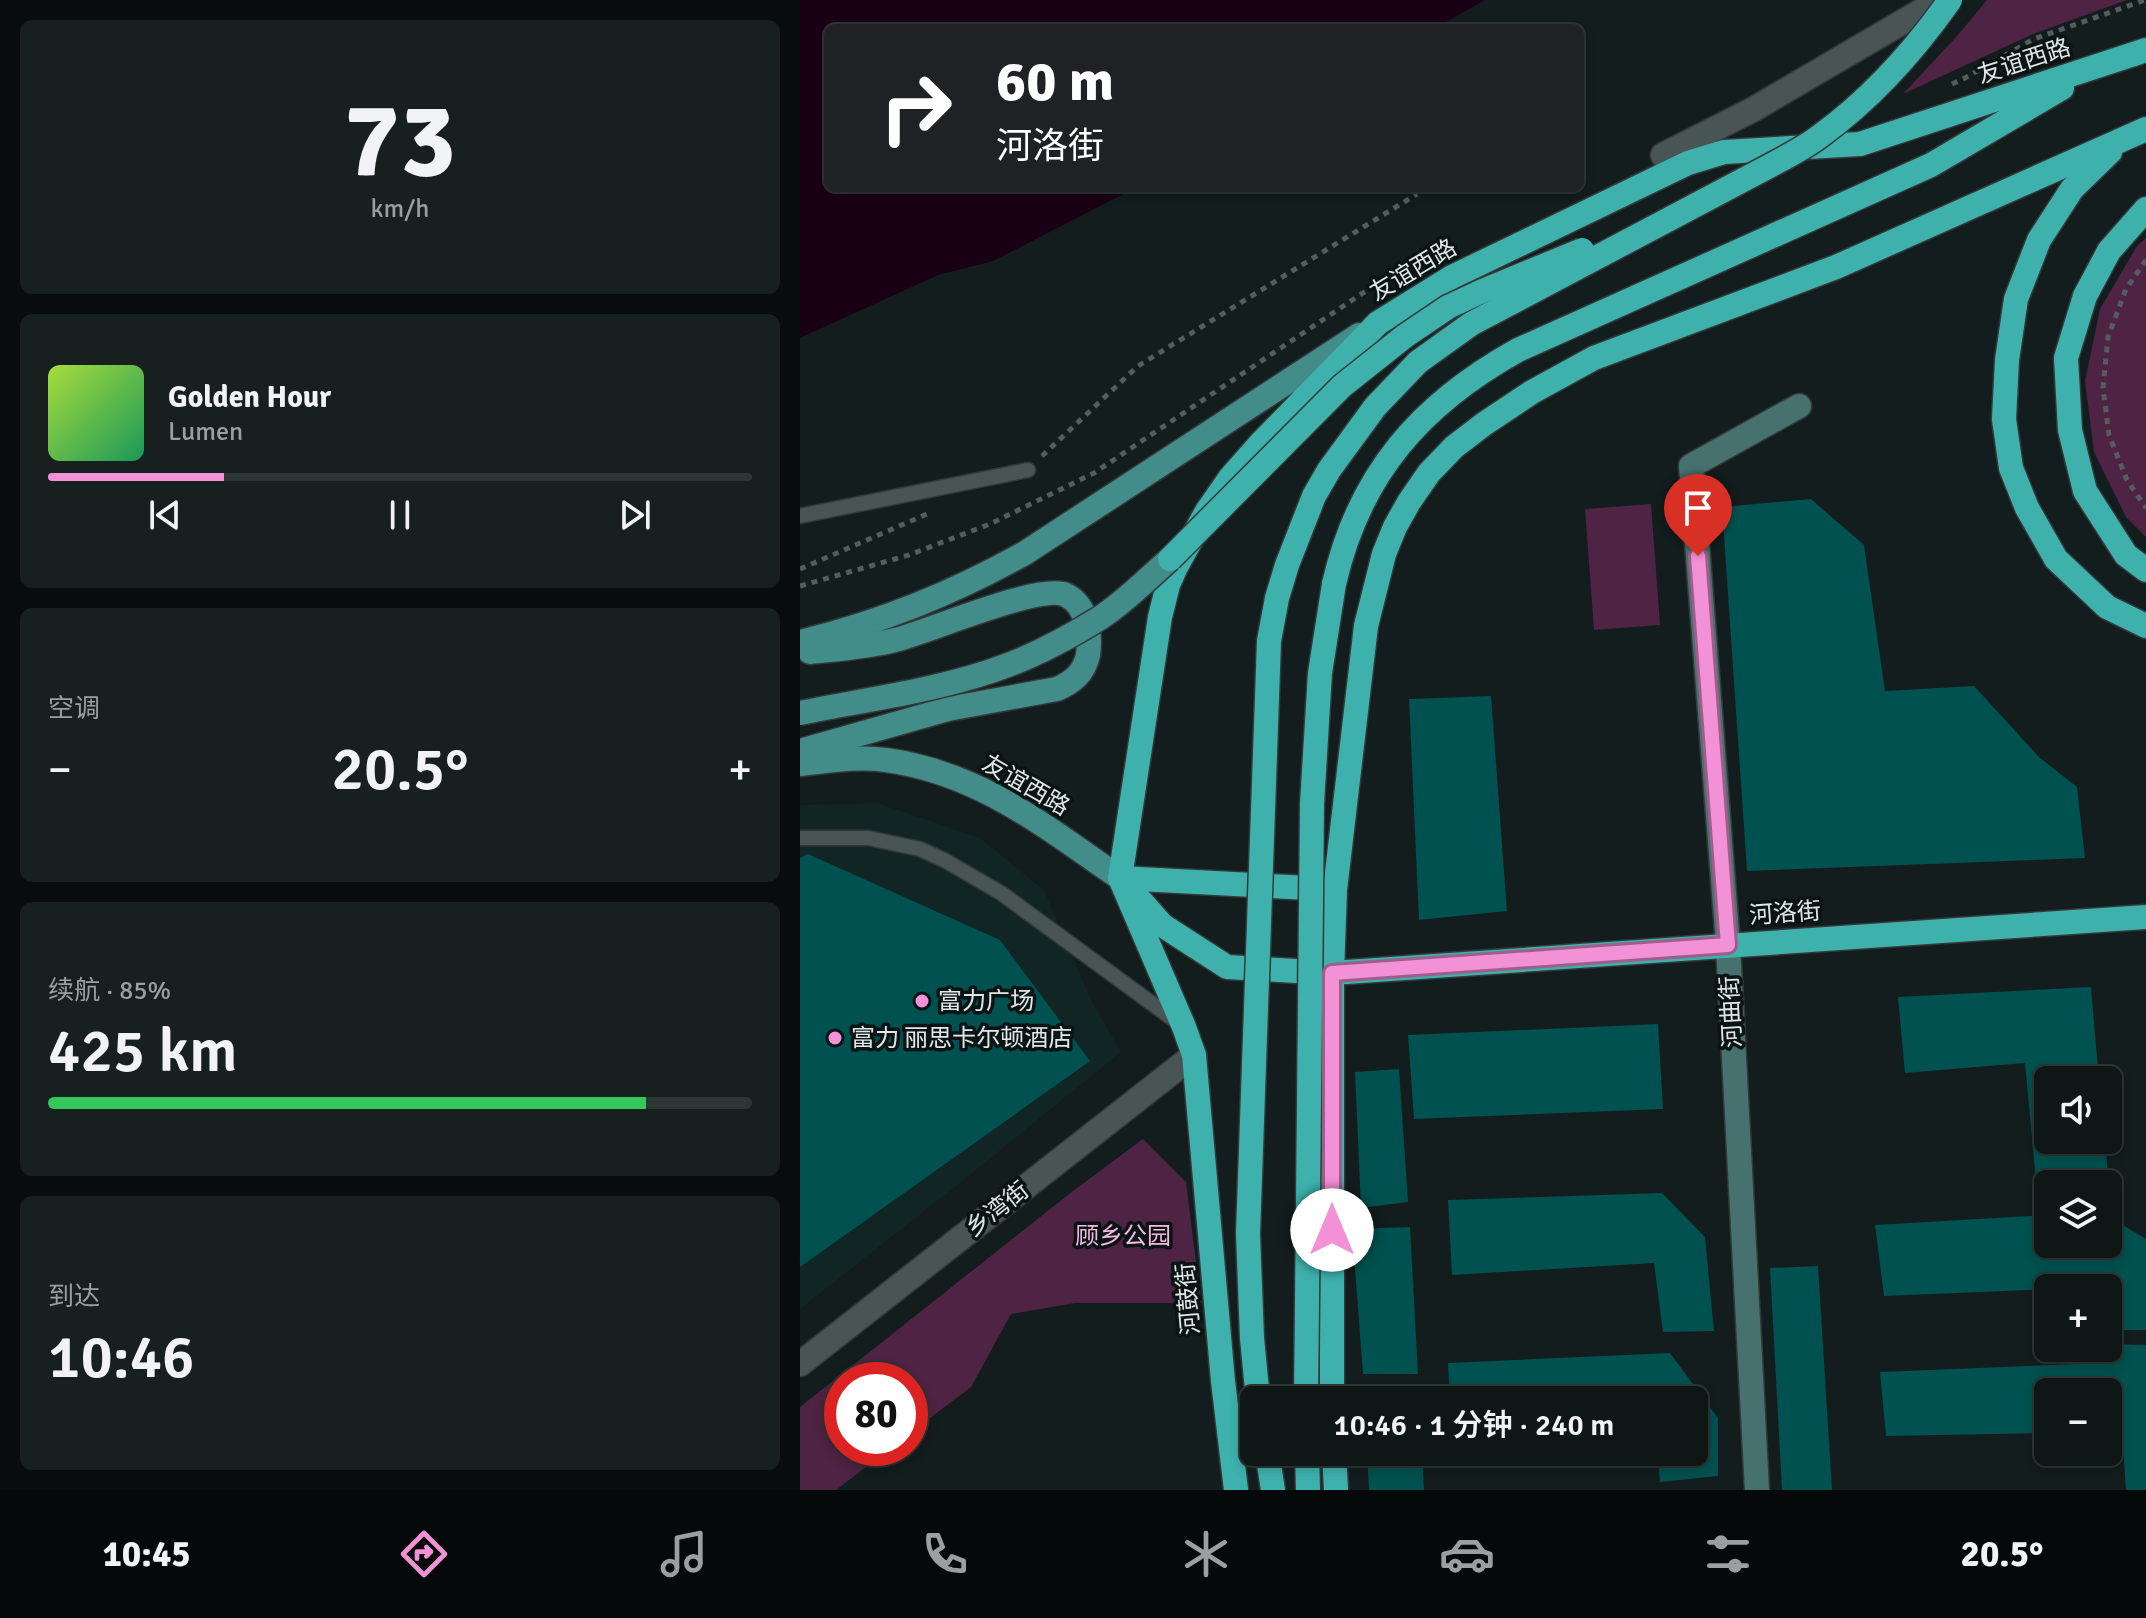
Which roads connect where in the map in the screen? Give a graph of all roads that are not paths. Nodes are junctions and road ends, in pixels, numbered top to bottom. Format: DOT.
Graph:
graph roads {
  1 [pos="1940,0"];
  2 [pos="1950,0"];
  3 [pos="2146,50"];
  4 [pos="2103,65"];
  5 [pos="2146,129"];
  6 [pos="2124,140"];
  7 [pos="1663,155"];
  8 [pos="1703,202"];
  9 [pos="2146,209"];
  10 [pos="1378,323"];
  11 [pos="1799,406"];
  12 [pos="1028,470"];
  13 [pos="800,516"];
  14 [pos="1170,559"];
  15 [pos="2146,570"];
  16 [pos="2146,626"];
  17 [pos="800,642"];
  18 [pos="800,653"];
  19 [pos="800,713"];
  20 [pos="800,751"];
  21 [pos="800,764"];
  22 [pos="800,838"];
  23 [pos="1120,878"];
  24 [pos="1335,890"];
  25 [pos="2146,917"];
  26 [pos="1728,945"];
  27 [pos="1332,973"];
  28 [pos="1184,1027"];
  29 [pos="1194,1055"];
  30 [pos="800,1364"];
  31 [pos="1257,1386"];
  32 [pos="1306,1386"];
  33 [pos="1332,1386"];
  34 [pos="1269,1466"];
  35 [pos="1307,1466"];
  36 [pos="1335,1466"];
  37 [pos="1236,1490"];
  38 [pos="1273,1490"];
  39 [pos="1308,1490"];
  40 [pos="1336,1490"];
  41 [pos="1757,1490"];
  1 -- 7 [label="street"];
  2 -- 8 [label="highway, bridge"];
  3 -- 4 [label="highway"];
  4 -- 10 [label="highway, 友谊西路"];
  4 -- 32 [label="highway, bridge"];
  5 -- 6 [label="highway"];
  6 -- 16 [label="highway"];
  6 -- 24 [label="highway"];
  8 -- 14 [label="highway, bridge"];
  8 -- 31 [label="highway, bridge"];
  9 -- 15 [label="highway"];
  10 -- 17 [label="main road, 友谊西路"];
  10 -- 23 [label="highway"];
  11 -- 26 [label="street, 河曲街"];
  12 -- 13 [label="lane"];
  14 -- 19 [label="main road, bridge"];
  18 -- 20 [label="main road"];
  21 -- 23 [label="main road, 友谊西路"];
  22 -- 28 [label="lane"];
  23 -- 24 [label="highway"];
  23 -- 27 [label="highway, 河洛街"];
  23 -- 28 [label="highway, 河鼓街"];
  24 -- 27 [label="highway"];
  25 -- 26 [label="highway, 河洛街"];
  26 -- 27 [label="highway, 河洛街"];
  26 -- 41 [label="street, 河曲街"];
  27 -- 33 [label="highway"];
  28 -- 29 [label="highway, 河鼓街"];
  29 -- 30 [label="street, 乡湾街"];
  29 -- 37 [label="highway, 河鼓街"];
  34 -- 38 [label="highway"];
  35 -- 39 [label="highway"];
  36 -- 40 [label="highway"];
}
